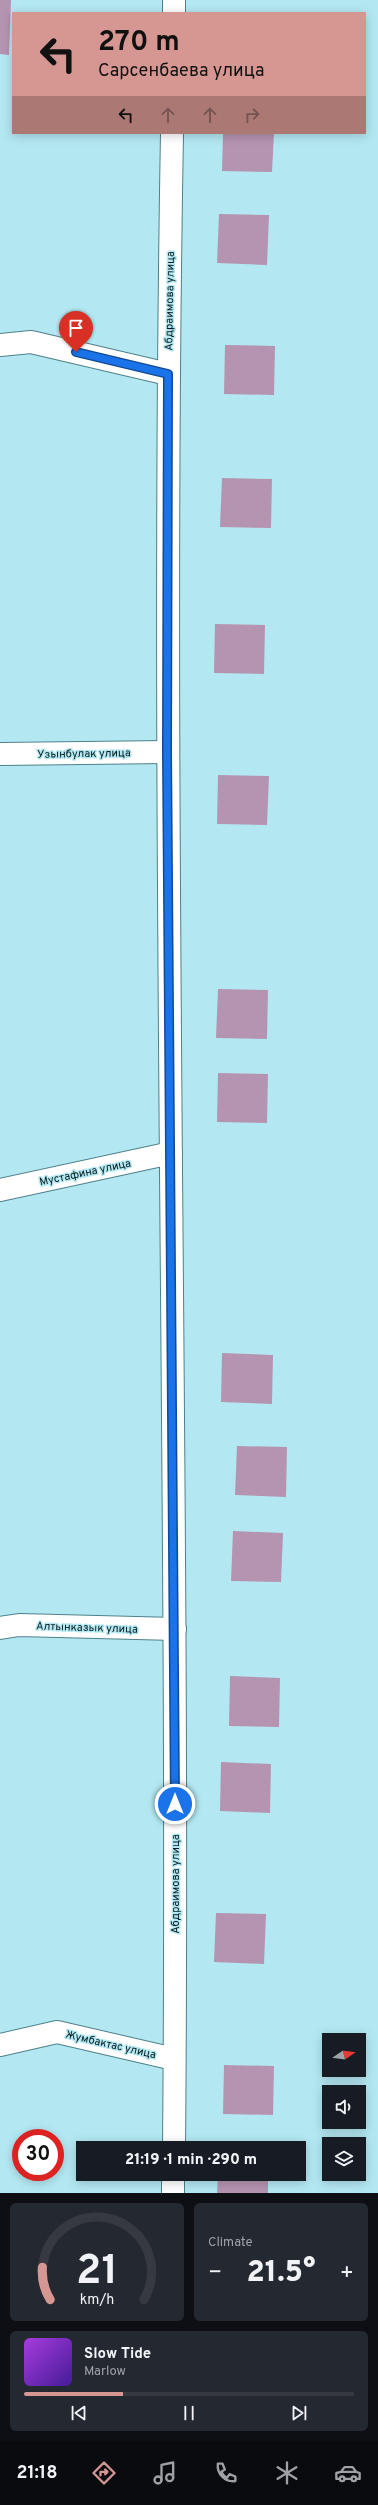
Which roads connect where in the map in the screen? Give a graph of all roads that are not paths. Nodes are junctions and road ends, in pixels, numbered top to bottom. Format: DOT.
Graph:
graph roads {
  1 [pos="174,0"];
  2 [pos="174,12"];
  3 [pos="172,134"];
  4 [pos="0,345"];
  5 [pos="168,374"];
  6 [pos="167,752"];
  7 [pos="0,754"];
  8 [pos="171,1153"];
  9 [pos="0,1190"];
  10 [pos="0,1628"];
  11 [pos="175,1629"];
  12 [pos="0,2045"];
  13 [pos="174,2059"];
  14 [pos="174,2141"];
  15 [pos="173,2181"];
  16 [pos="173,2193"];
  1 -- 2 [label="street"];
  3 -- 5 [label="street, Абдраимова улица"];
  4 -- 5 [label="street"];
  5 -- 6 [label="street, Абдраимова улица"];
  6 -- 7 [label="street, Узынбулак улица"];
  6 -- 8 [label="street, Абдраимова улица"];
  8 -- 9 [label="street, Мустафина улица"];
  8 -- 11 [label="street, Абдраимова улица"];
  10 -- 11 [label="street, Алтынказык улица"];
  11 -- 13 [label="street, Абдраимова улица"];
  12 -- 13 [label="street, Жумбактас улица"];
  13 -- 14 [label="street, Абдраимова улица"];
  15 -- 16 [label="street"];
}
